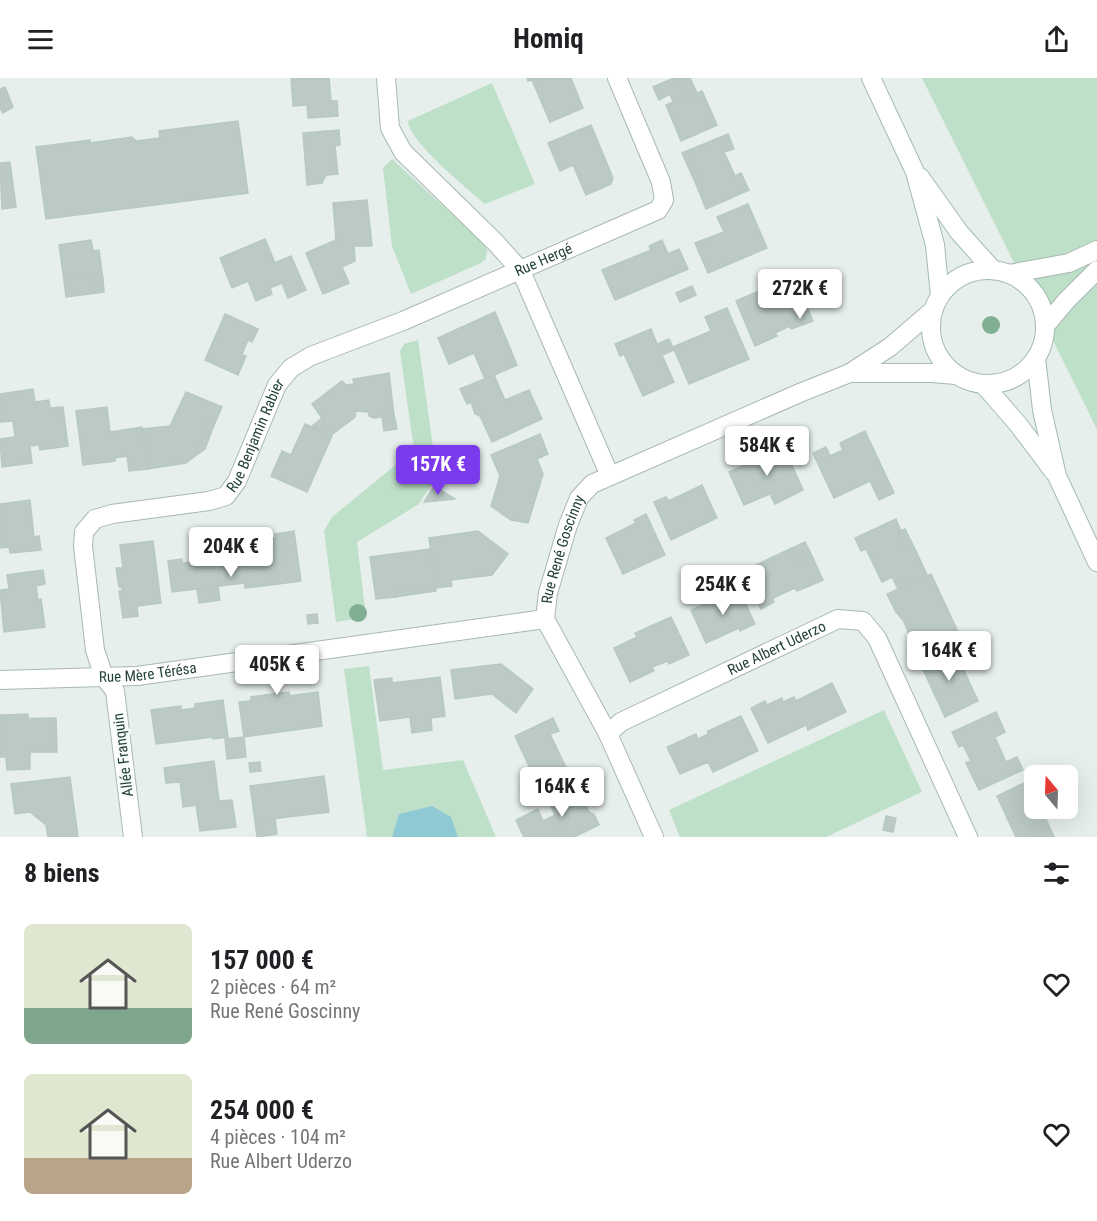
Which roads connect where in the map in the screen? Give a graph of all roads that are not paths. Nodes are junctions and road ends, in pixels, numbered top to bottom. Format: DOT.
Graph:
graph roads {
  1 [pos="386,78"];
  2 [pos="617,78"];
  3 [pos="871,78"];
  4 [pos="915,172"];
  5 [pos="1097,250"];
  6 [pos="1097,270"];
  7 [pos="521,271"];
  8 [pos="1001,272"];
  9 [pos="936,303"];
  10 [pos="1045,326"];
  11 [pos="1036,358"];
  12 [pos="850,373"];
  13 [pos="956,375"];
  14 [pos="983,384"];
  15 [pos="610,476"];
  16 [pos="1057,476"];
  17 [pos="1097,562"];
  18 [pos="545,619"];
  19 [pos="105,676"];
  20 [pos="0,680"];
  21 [pos="608,734"];
  22 [pos="133,837"];
  23 [pos="654,837"];
  24 [pos="968,837"];
  1 -- 7 [label="street, Rue Hergé"];
  2 -- 7 [label="street, Rue Hergé"];
  3 -- 4 [label="street"];
  4 -- 8 [label="street"];
  4 -- 9 [label="street"];
  5 -- 8 [label="street"];
  6 -- 10 [label="street"];
  7 -- 15 [label="street"];
  7 -- 19 [label="street, Rue Benjamin Rabier"];
  8 -- 9 [label="street"];
  8 -- 10 [label="street"];
  9 -- 12 [label="street"];
  9 -- 13 [label="street"];
  10 -- 11 [label="street"];
  11 -- 14 [label="street"];
  11 -- 16 [label="street"];
  12 -- 13 [label="street"];
  12 -- 15 [label="street, Rue René Goscinny"];
  13 -- 14 [label="street"];
  14 -- 16 [label="street"];
  15 -- 18 [label="street, Rue René Goscinny"];
  16 -- 17 [label="street"];
  18 -- 19 [label="street, Rue Mère Térésa"];
  18 -- 21 [label="street, Rue René Goscinny"];
  19 -- 20 [label="street, Rue Mère Térésa"];
  19 -- 22 [label="street, Allée Franquin"];
  21 -- 23 [label="street, Rue René Goscinny"];
  21 -- 24 [label="street, Rue Albert Uderzo"];
}
